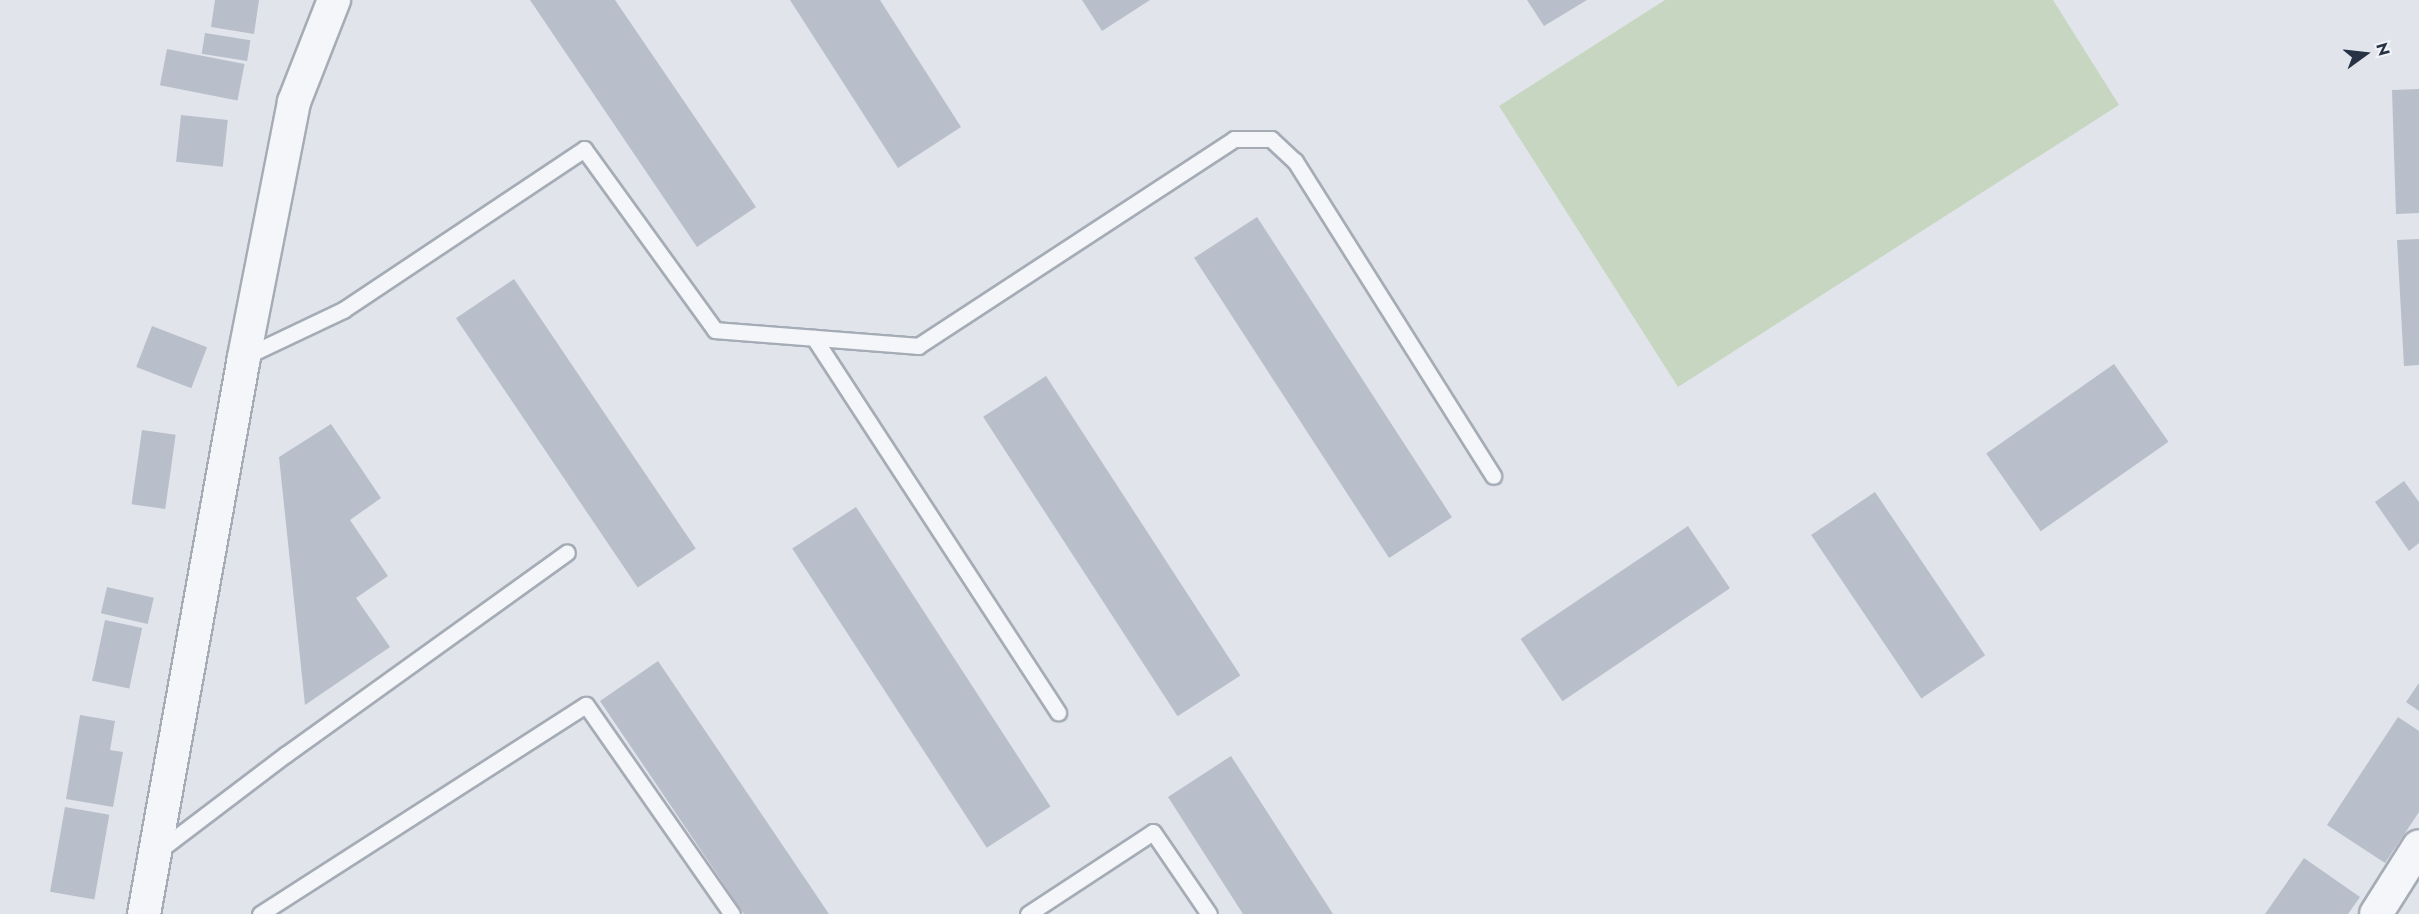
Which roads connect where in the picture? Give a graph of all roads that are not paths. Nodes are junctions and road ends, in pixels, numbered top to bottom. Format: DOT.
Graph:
graph roads {
  1 [pos="334,0"];
  2 [pos="814,338"];
  3 [pos="244,357"];
  4 [pos="1493,476"];
  5 [pos="567,552"];
  6 [pos="1058,712"];
  7 [pos="2419,846"];
  8 [pos="155,854"];
  9 [pos="144,914"];
  10 [pos="260,914"];
  11 [pos="732,914"];
  12 [pos="1028,914"];
  13 [pos="1209,914"];
  14 [pos="2376,914"];
  1 -- 3 [label="street"];
  2 -- 3 [label="lane"];
  2 -- 4 [label="lane"];
  2 -- 6 [label="lane"];
  3 -- 8 [label="street"];
  5 -- 8 [label="lane"];
  7 -- 14 [label="street"];
  8 -- 9 [label="street"];
  10 -- 11 [label="lane"];
  12 -- 13 [label="lane"];
}
